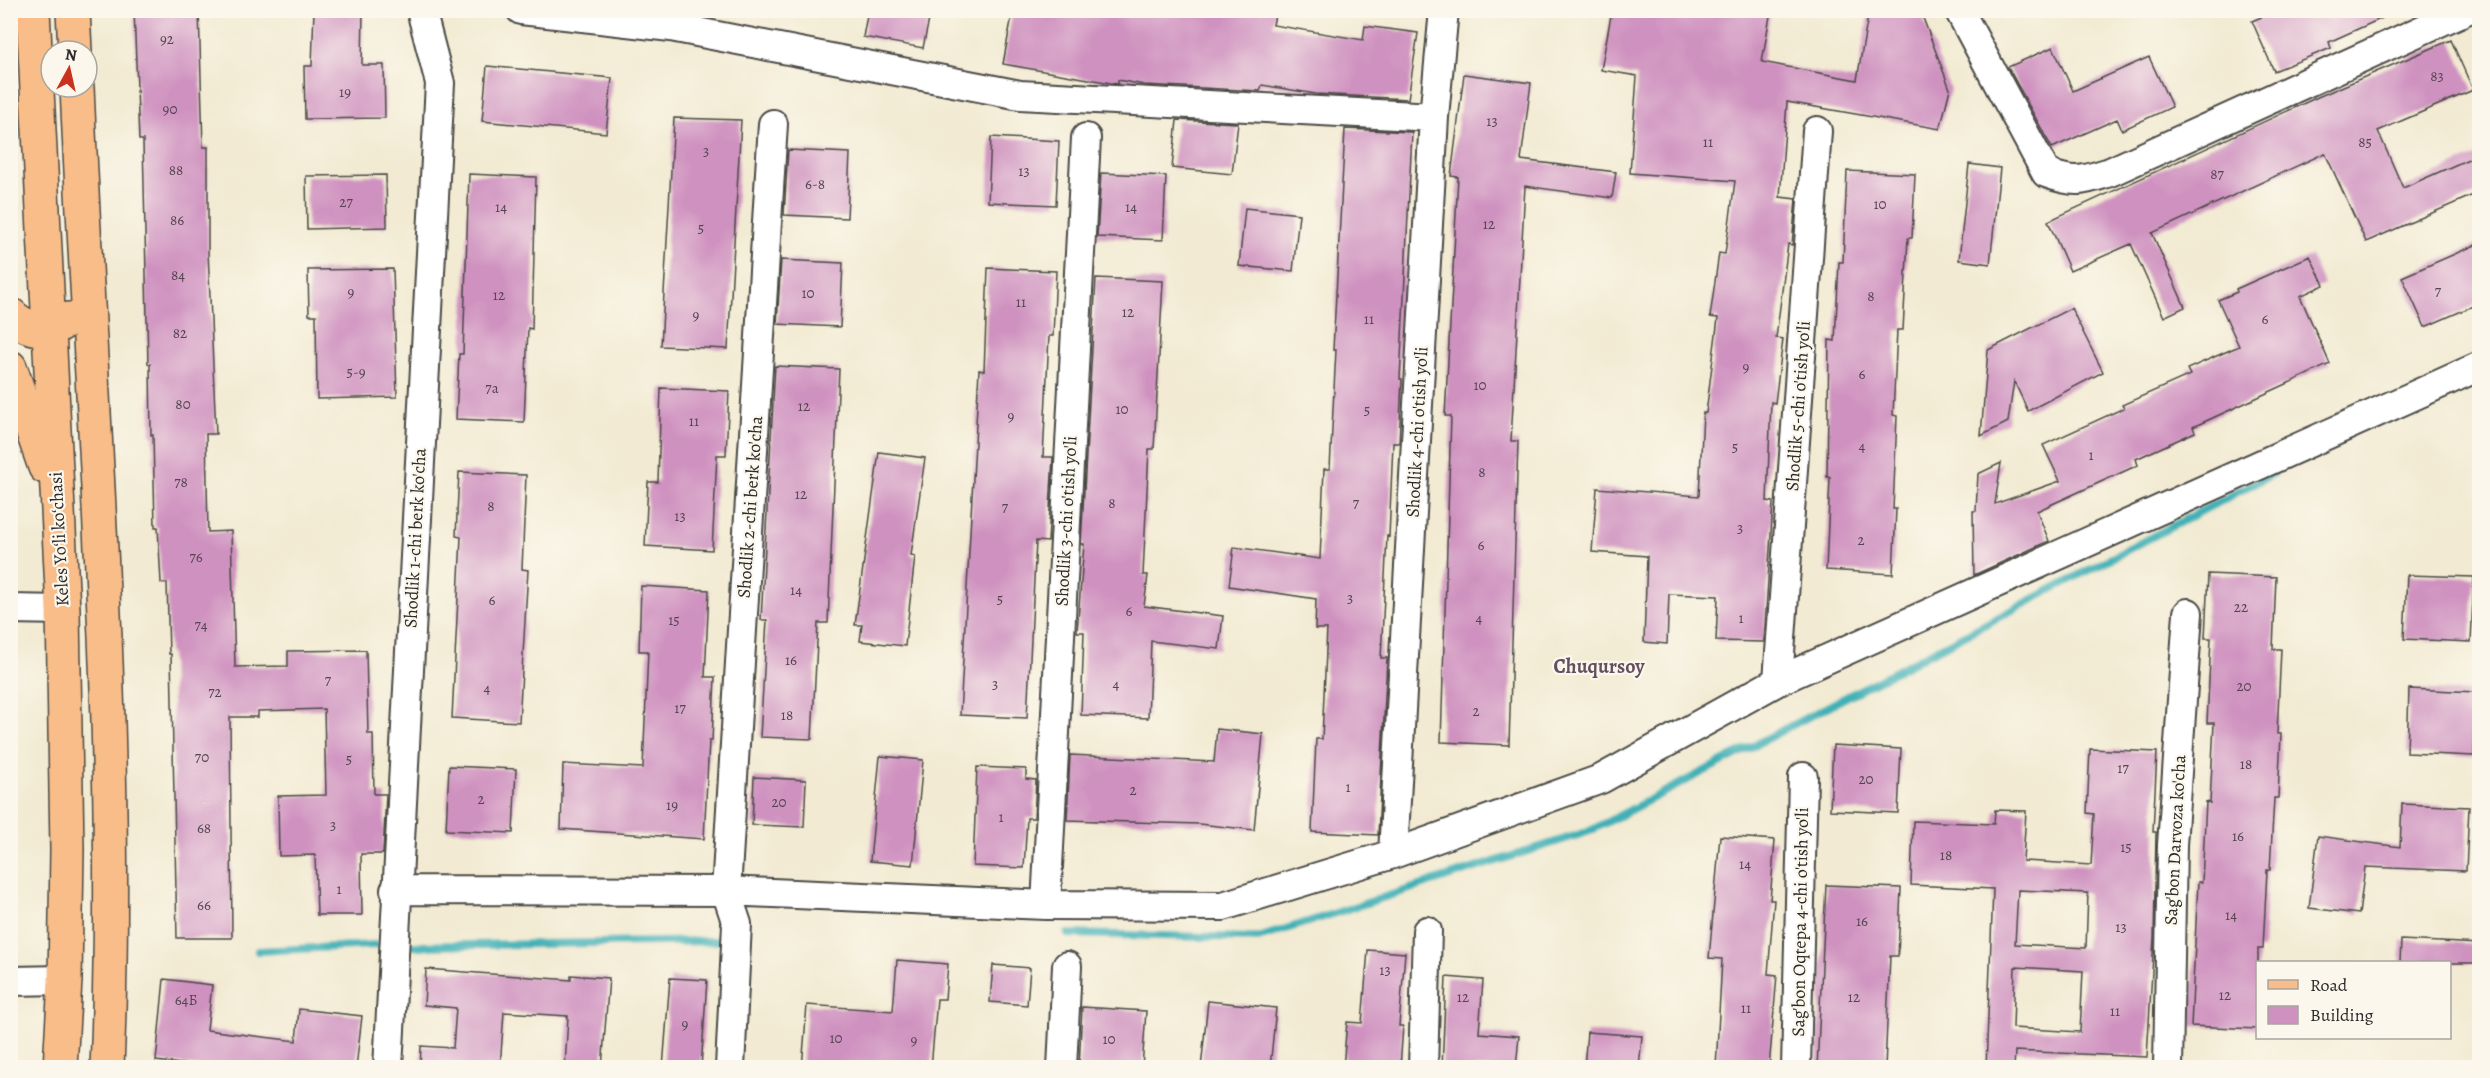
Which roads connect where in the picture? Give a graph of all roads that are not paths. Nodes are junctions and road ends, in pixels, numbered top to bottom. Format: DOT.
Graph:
graph roads {
  1 [pos="33,10"];
  2 [pos="73,10"];
  3 [pos="421,10"];
  4 [pos="521,10"];
  5 [pos="1444,10"];
  6 [pos="1959,10"];
  7 [pos="2466,10"];
  8 [pos="672,19"];
  9 [pos="74,39"];
  10 [pos="78,99"];
  11 [pos="1434,117"];
  12 [pos="773,124"];
  13 [pos="1817,132"];
  14 [pos="1086,138"];
  15 [pos="86,283"];
  16 [pos="10,314"];
  17 [pos="49,330"];
  18 [pos="2480,366"];
  19 [pos="10,367"];
  20 [pos="57,503"];
  21 [pos="10,609"];
  22 [pos="63,610"];
  23 [pos="2188,613"];
  24 [pos="1778,681"];
  25 [pos="1803,777"];
  26 [pos="1393,854"];
  27 [pos="395,890"];
  28 [pos="726,891"];
  29 [pos="1046,905"];
  30 [pos="1427,931"];
  31 [pos="1067,966"];
  32 [pos="65,980"];
  33 [pos="10,981"];
  34 [pos="60,1068"];
  35 [pos="107,1068"];
  36 [pos="388,1068"];
  37 [pos="730,1068"];
  38 [pos="1062,1068"];
  39 [pos="1423,1068"];
  40 [pos="1796,1068"];
  41 [pos="2168,1068"];
  1 -- 17 [label="main road, Keles Yoʻli koʻchasi"];
  2 -- 9 [label="main road"];
  3 -- 27 [label="street, Shodlik 1-chi berk ko'cha"];
  4 -- 8 [label="street"];
  5 -- 11 [label="street, Shodlik 4-chi o'tish yo'li"];
  6 -- 7 [label="street"];
  8 -- 11 [label="street"];
  10 -- 15 [label="main road"];
  11 -- 26 [label="street, Shodlik 4-chi o'tish yo'li"];
  12 -- 28 [label="street, Shodlik 2-chi berk ko'cha"];
  13 -- 24 [label="street, Shodlik 5-chi o'tish yo'li"];
  14 -- 29 [label="street, Shodlik 3-chi o'tish yo'li"];
  15 -- 17 [label="main road"];
  15 -- 35 [label="main road"];
  16 -- 17 [label="main road"];
  17 -- 20 [label="main road, Keles Yoʻli koʻchasi"];
  18 -- 24 [label="street"];
  19 -- 20 [label="main road"];
  20 -- 22 [label="main road, Keles Yoʻli koʻchasi"];
  21 -- 22 [label="street"];
  22 -- 32 [label="main road, Keles Yoʻli koʻchasi"];
  23 -- 41 [label="street, Sag'bon Darvoza ko'cha"];
  24 -- 26 [label="street"];
  25 -- 40 [label="street, Sag'bon Oqtepa 4-chi o'tish yo'li"];
  26 -- 29 [label="street"];
  27 -- 28 [label="street"];
  27 -- 36 [label="street, Shodlik 1-chi berk ko'cha"];
  28 -- 29 [label="street"];
  28 -- 37 [label="street"];
  30 -- 39 [label="street"];
  31 -- 38 [label="street"];
  32 -- 33 [label="street"];
  32 -- 34 [label="main road, Keles Yoʻli koʻchasi"];
}
